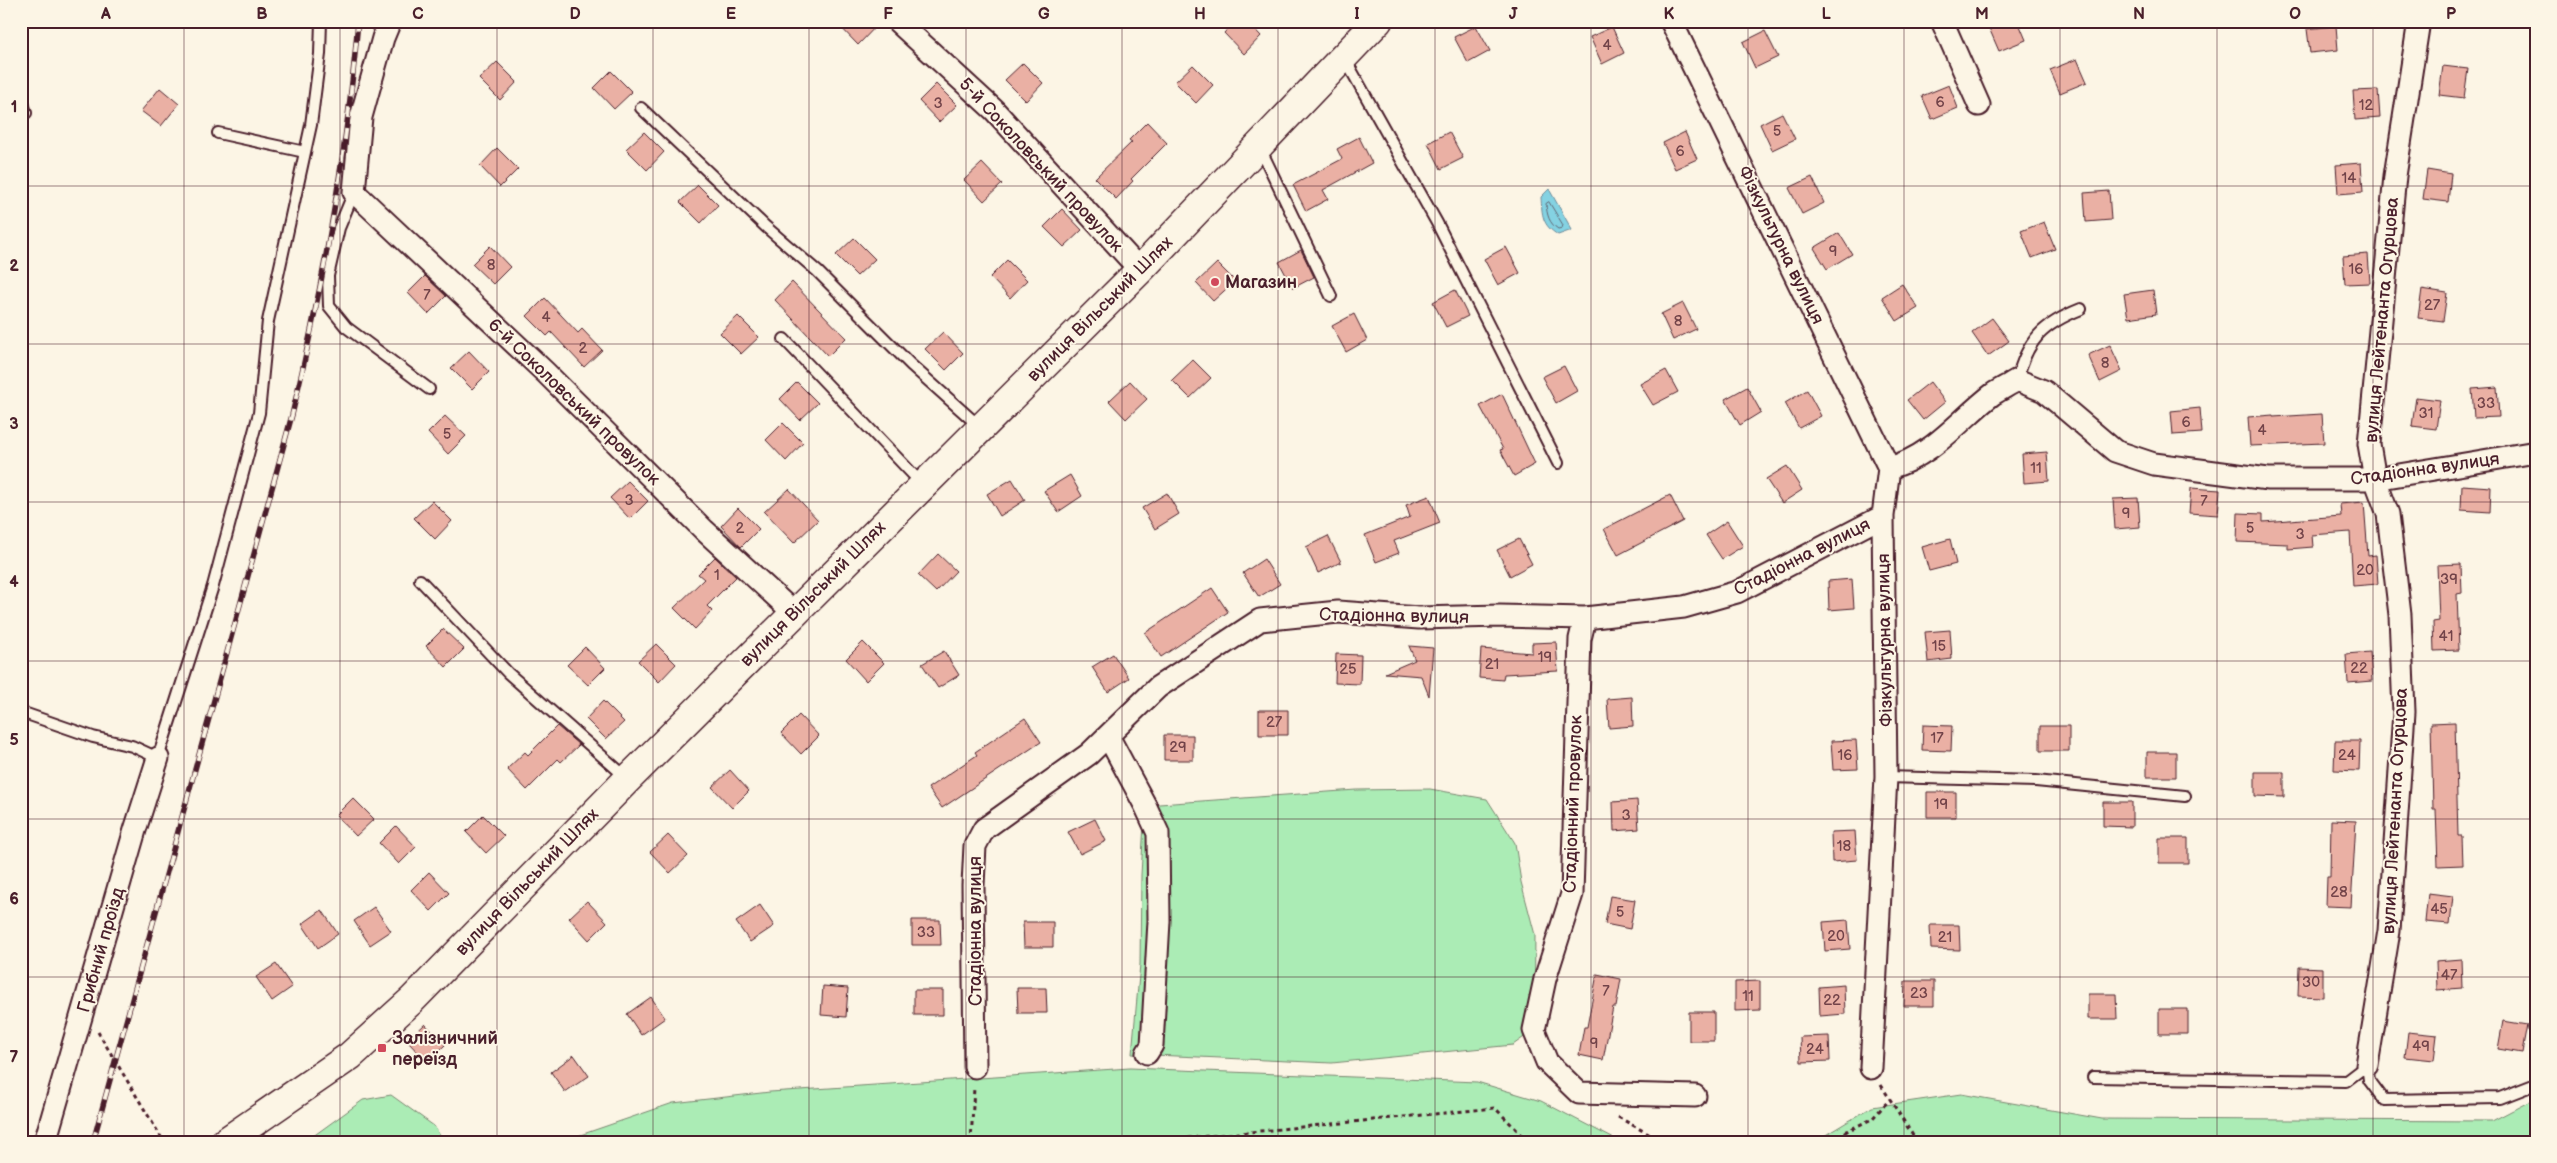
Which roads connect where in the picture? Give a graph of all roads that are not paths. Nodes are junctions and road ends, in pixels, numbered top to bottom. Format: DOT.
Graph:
graph roads {
  1 [pos="321,21"];
  2 [pos="897,21"];
  3 [pos="1378,21"];
  4 [pos="1671,21"];
  5 [pos="1942,21"];
  6 [pos="2419,21"];
  7 [pos="385,27"];
  8 [pos="1344,58"];
  9 [pos="21,96"];
  10 [pos="1979,105"];
  11 [pos="640,108"];
  12 [pos="26,113"];
  13 [pos="218,133"];
  14 [pos="1259,146"];
  15 [pos="305,152"];
  16 [pos="354,192"];
  17 [pos="1140,270"];
  18 [pos="1331,296"];
  19 [pos="2081,309"];
  20 [pos="784,340"];
  21 [pos="2017,380"];
  22 [pos="429,389"];
  23 [pos="981,428"];
  24 [pos="2536,452"];
  25 [pos="1558,463"];
  26 [pos="1889,468"];
  27 [pos="2375,479"];
  28 [pos="923,485"];
  29 [pos="1883,516"];
  30 [pos="420,580"];
  31 [pos="794,613"];
  32 [pos="1585,618"];
  33 [pos="21,712"];
  34 [pos="1108,736"];
  35 [pos="158,758"];
  36 [pos="1886,777"];
  37 [pos="628,779"];
  38 [pos="2185,796"];
  39 [pos="1147,1053"];
  40 [pos="2367,1066"];
  41 [pos="975,1067"];
  42 [pos="1871,1068"];
  43 [pos="2093,1077"];
  44 [pos="2536,1084"];
  45 [pos="1695,1096"];
  46 [pos="45,1142"];
  47 [pos="225,1142"];
  1 -- 15 [label="lane"];
  2 -- 17 [label="street, 5-й Соколовський провулок"];
  3 -- 8 [label="street, вулиця Вільський Шлях"];
  4 -- 26 [label="street, Фізкультурна вулиця"];
  5 -- 10 [label="street"];
  6 -- 27 [label="street, вулиця Лейтенанта Огурцова"];
  7 -- 16 [label="street"];
  8 -- 14 [label="street, вулиця Вільський Шлях"];
  8 -- 25 [label="lane"];
  9 -- 12 [label="lane"];
  11 -- 23 [label="lane"];
  13 -- 15 [label="lane"];
  14 -- 17 [label="street, вулиця Вільський Шлях"];
  14 -- 18 [label="lane"];
  15 -- 35 [label="lane"];
  16 -- 22 [label="lane"];
  16 -- 31 [label="street, 6-й Соколовський провулок"];
  17 -- 23 [label="street, вулиця Вільський Шлях"];
  19 -- 21 [label="lane"];
  20 -- 28 [label="lane"];
  21 -- 26 [label="street"];
  21 -- 27 [label="street, Стадіонна вулиця"];
  23 -- 28 [label="street, вулиця Вільський Шлях"];
  24 -- 27 [label="street, Стадіонна вулиця"];
  26 -- 29 [label="street, Фізкультурна вулиця"];
  27 -- 40 [label="street, вулиця Лейтенанта Огурцова"];
  28 -- 31 [label="street, вулиця Вільський Шлях"];
  29 -- 32 [label="street, Стадіонна вулиця"];
  29 -- 36 [label="street, Фізкультурна вулиця"];
  30 -- 37 [label="lane"];
  31 -- 37 [label="street, вулиця Вільський Шлях"];
  32 -- 34 [label="street, Стадіонна вулиця"];
  32 -- 45 [label="street, Стадіонний провулок"];
  33 -- 35 [label="lane"];
  34 -- 39 [label="street"];
  34 -- 41 [label="street, Стадіонна вулиця"];
  35 -- 46 [label="street, Грибний проїзд"];
  36 -- 38 [label="lane"];
  36 -- 42 [label="street, Фізкультурна вулиця"];
  37 -- 47 [label="street, вулиця Вільський Шлях"];
  40 -- 43 [label="lane"];
  40 -- 44 [label="lane"];
}
